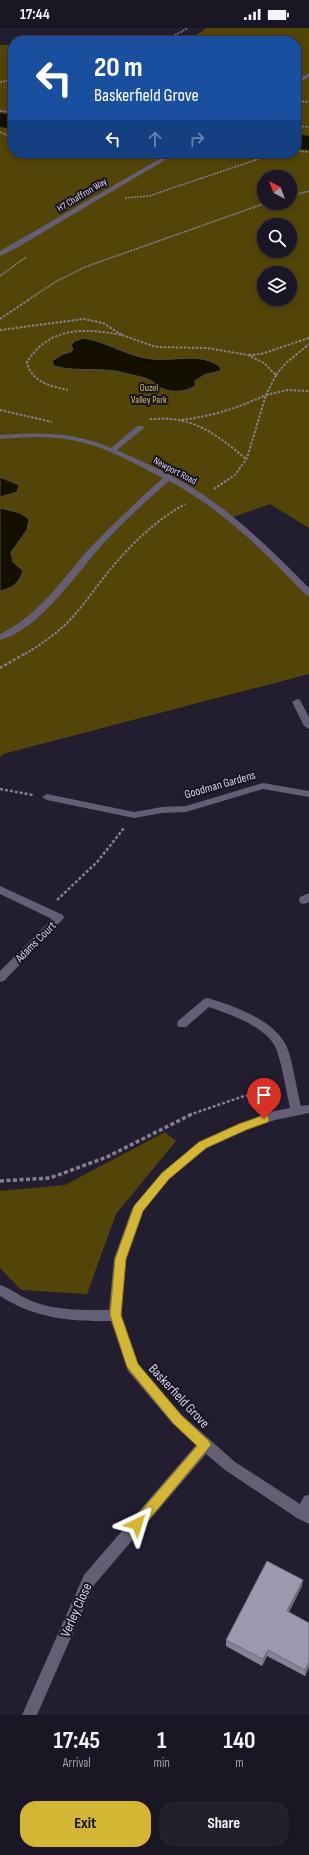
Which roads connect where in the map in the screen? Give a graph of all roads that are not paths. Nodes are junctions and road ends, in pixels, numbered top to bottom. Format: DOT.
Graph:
graph roads {
  1 [pos="166,158"];
  2 [pos="0,254"];
  3 [pos="140,428"];
  4 [pos="0,436"];
  5 [pos="113,450"];
  6 [pos="168,478"];
  7 [pos="309,593"];
  8 [pos="0,638"];
  9 [pos="297,702"];
  10 [pos="309,726"];
  11 [pos="308,791"];
  12 [pos="47,797"];
  13 [pos="0,890"];
  14 [pos="0,978"];
  15 [pos="182,1024"];
  16 [pos="309,1109"];
  17 [pos="296,1111"];
  18 [pos="0,1290"];
  19 [pos="115,1315"];
  20 [pos="205,1445"];
  21 [pos="309,1501"];
  22 [pos="306,1515"];
  23 [pos="29,1715"];
  1 -- 2 [label="street, H7 Chaffron Way"];
  3 -- 5 [label="street"];
  4 -- 5 [label="street, Newport Road"];
  5 -- 6 [label="street, Newport Road"];
  6 -- 7 [label="street, Newport Road"];
  6 -- 8 [label="street"];
  9 -- 10 [label="street"];
  11 -- 12 [label="street, Goodman Gardens"];
  13 -- 14 [label="street, Adams Court"];
  15 -- 17 [label="street"];
  16 -- 17 [label="street, Baskerfield Grove"];
  17 -- 19 [label="street, Baskerfield Grove"];
  18 -- 19 [label="street"];
  19 -- 20 [label="street, Baskerfield Grove"];
  20 -- 22 [label="street, Baskerfield Grove"];
  20 -- 23 [label="street, Verley Close"];
  21 -- 22 [label="street"];
}
